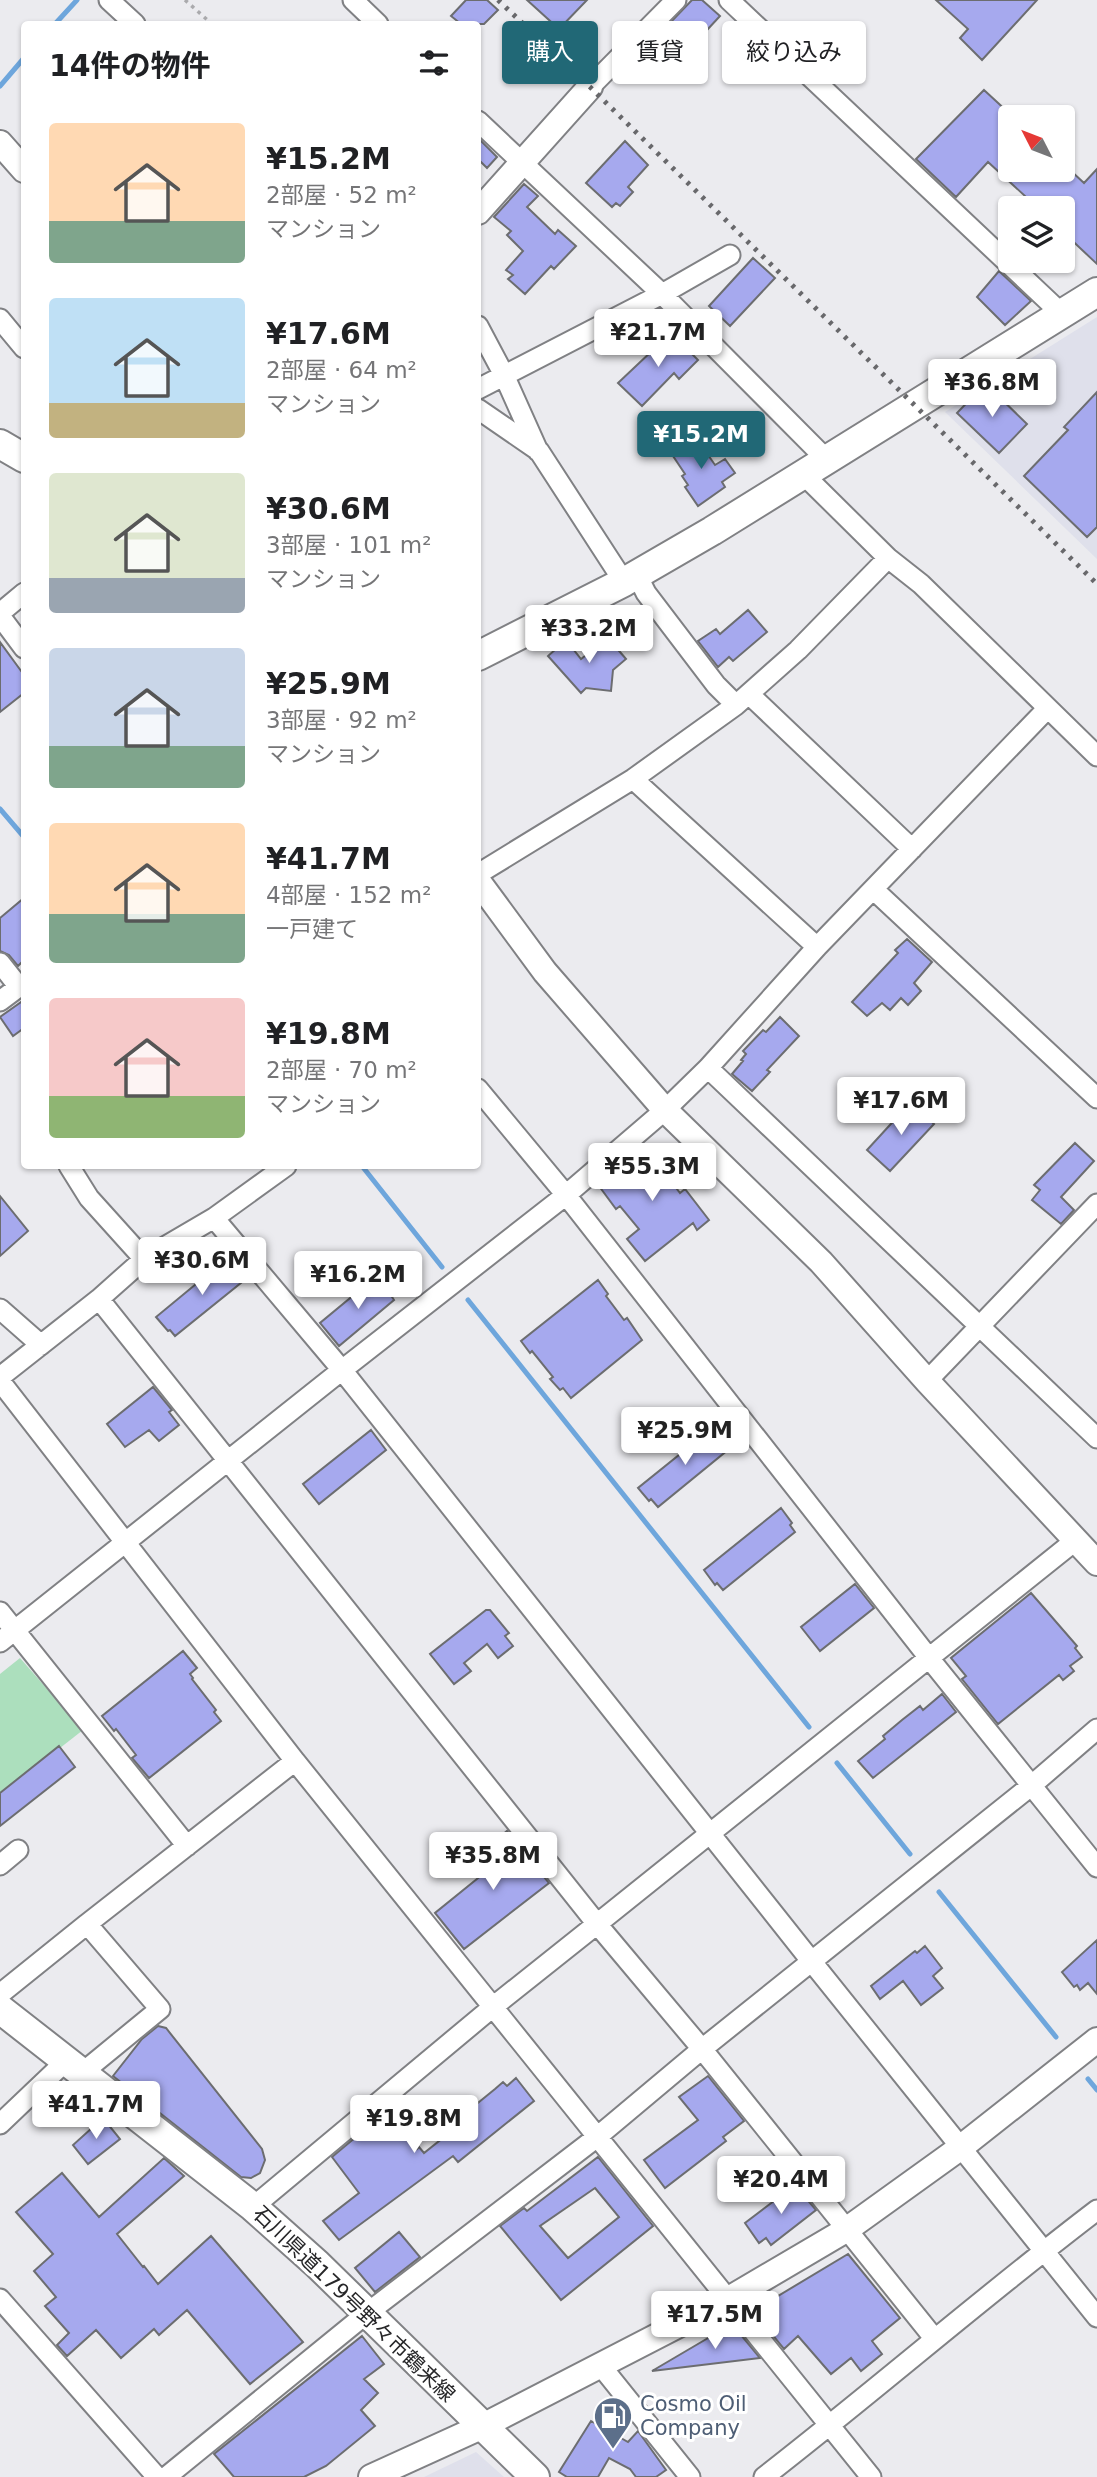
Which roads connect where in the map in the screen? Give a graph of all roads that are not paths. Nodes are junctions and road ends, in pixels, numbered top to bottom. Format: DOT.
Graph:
graph roads {
  1 [pos="109,0"];
  2 [pos="353,0"];
  3 [pos="676,0"];
  4 [pos="729,0"];
  5 [pos="132,21"];
  6 [pos="375,21"];
  7 [pos="590,87"];
  8 [pos="481,124"];
  9 [pos="0,143"];
  10 [pos="521,163"];
  11 [pos="21,167"];
  12 [pos="481,209"];
  13 [pos="730,255"];
  14 [pos="1097,292"];
  15 [pos="662,294"];
  16 [pos="1062,314"];
  17 [pos="0,319"];
  18 [pos="481,332"];
  19 [pos="21,344"];
  20 [pos="504,375"];
  21 [pos="481,387"];
  22 [pos="481,411"];
  23 [pos="0,444"];
  24 [pos="539,451"];
  25 [pos="21,456"];
  26 [pos="816,468"];
  27 [pos="888,558"];
  28 [pos="630,578"];
  29 [pos="21,596"];
  30 [pos="0,615"];
  31 [pos="21,645"];
  32 [pos="481,654"];
  33 [pos="742,700"];
  34 [pos="1047,709"];
  35 [pos="1097,756"];
  36 [pos="633,779"];
  37 [pos="912,849"];
  38 [pos="481,872"];
  39 [pos="481,884"];
  40 [pos="873,889"];
  41 [pos="817,947"];
  42 [pos="0,963"];
  43 [pos="21,984"];
  44 [pos="21,986"];
  45 [pos="0,1001"];
  46 [pos="708,1068"];
  47 [pos="481,1093"];
  48 [pos="1097,1098"];
  49 [pos="665,1110"];
  50 [pos="71,1169"];
  51 [pos="282,1169"];
  52 [pos="566,1195"];
  53 [pos="1097,1204"];
  54 [pos="214,1218"];
  55 [pos="144,1259"];
  56 [pos="99,1299"];
  57 [pos="0,1309"];
  58 [pos="980,1327"];
  59 [pos="41,1345"];
  60 [pos="342,1370"];
  61 [pos="0,1379"];
  62 [pos="927,1381"];
  63 [pos="1097,1438"];
  64 [pos="229,1462"];
  65 [pos="1076,1539"];
  66 [pos="127,1542"];
  67 [pos="1097,1563"];
  68 [pos="0,1612"];
  69 [pos="7,1637"];
  70 [pos="929,1658"];
  71 [pos="1097,1729"];
  72 [pos="295,1761"];
  73 [pos="1032,1785"];
  74 [pos="710,1835"];
  75 [pos="187,1846"];
  76 [pos="18,1850"];
  77 [pos="0,1865"];
  78 [pos="1097,1867"];
  79 [pos="88,1924"];
  80 [pos="597,1924"];
  81 [pos="812,1962"];
  82 [pos="0,1994"];
  83 [pos="494,2006"];
  84 [pos="0,2009"];
  85 [pos="1097,2040"];
  86 [pos="702,2049"];
  87 [pos="74,2067"];
  88 [pos="0,2124"];
  89 [pos="597,2137"];
  90 [pos="960,2148"];
  91 [pos="253,2207"];
  92 [pos="1097,2210"];
  93 [pos="846,2230"];
  94 [pos="1044,2250"];
  95 [pos="0,2299"];
  96 [pos="727,2300"];
  97 [pos="366,2314"];
  98 [pos="1097,2317"];
  99 [pos="934,2338"];
  100 [pos="601,2366"];
  101 [pos="483,2426"];
  102 [pos="830,2426"];
  103 [pos="157,2477"];
  104 [pos="166,2477"];
  105 [pos="371,2477"];
  106 [pos="536,2477"];
  107 [pos="690,2477"];
  108 [pos="764,2477"];
  109 [pos="871,2477"];
  1 -- 5 [label="street"];
  2 -- 6 [label="street"];
  3 -- 7 [label="street"];
  4 -- 16 [label="street"];
  7 -- 10 [label="street"];
  8 -- 10 [label="street"];
  9 -- 11 [label="street"];
  10 -- 12 [label="street"];
  10 -- 15 [label="street"];
  13 -- 15 [label="street"];
  14 -- 16 [label="main road"];
  15 -- 20 [label="street"];
  15 -- 26 [label="street"];
  16 -- 26 [label="main road"];
  17 -- 19 [label="street"];
  18 -- 20 [label="street"];
  20 -- 21 [label="street"];
  20 -- 24 [label="street"];
  22 -- 24 [label="street"];
  23 -- 25 [label="main road"];
  24 -- 28 [label="street"];
  26 -- 27 [label="street"];
  26 -- 28 [label="main road"];
  27 -- 33 [label="street"];
  27 -- 34 [label="street"];
  28 -- 32 [label="main road"];
  28 -- 33 [label="street"];
  29 -- 30 [label="street"];
  30 -- 31 [label="street"];
  33 -- 36 [label="street"];
  33 -- 37 [label="street"];
  34 -- 35 [label="street"];
  34 -- 37 [label="street"];
  36 -- 38 [label="street"];
  36 -- 41 [label="street"];
  37 -- 40 [label="street"];
  39 -- 49 [label="street"];
  40 -- 41 [label="street"];
  40 -- 48 [label="street"];
  41 -- 46 [label="street"];
  42 -- 43 [label="street"];
  44 -- 45 [label="street"];
  46 -- 49 [label="street"];
  46 -- 58 [label="street"];
  47 -- 52 [label="street"];
  49 -- 52 [label="street"];
  49 -- 62 [label="street"];
  50 -- 55 [label="street"];
  51 -- 54 [label="street"];
  52 -- 60 [label="street"];
  52 -- 70 [label="street"];
  53 -- 58 [label="street"];
  54 -- 55 [label="street"];
  54 -- 60 [label="street"];
  55 -- 56 [label="street"];
  56 -- 59 [label="street"];
  56 -- 64 [label="street"];
  57 -- 59 [label="street"];
  58 -- 62 [label="street"];
  58 -- 63 [label="street"];
  59 -- 61 [label="street"];
  60 -- 64 [label="street"];
  60 -- 74 [label="street"];
  61 -- 66 [label="street"];
  62 -- 65 [label="street"];
  64 -- 66 [label="street"];
  64 -- 80 [label="street"];
  65 -- 67 [label="street"];
  65 -- 70 [label="street"];
  66 -- 69 [label="street"];
  66 -- 72 [label="street"];
  68 -- 69 [label="street"];
  69 -- 75 [label="street"];
  70 -- 73 [label="street"];
  70 -- 74 [label="street"];
  71 -- 73 [label="street"];
  72 -- 75 [label="street"];
  72 -- 83 [label="street"];
  73 -- 78 [label="street"];
  73 -- 81 [label="street"];
  74 -- 80 [label="street"];
  74 -- 81 [label="street"];
  75 -- 79 [label="street"];
  76 -- 77 [label="street"];
  79 -- 82 [label="street"];
  79 -- 87 [label="street"];
  80 -- 83 [label="street"];
  80 -- 86 [label="street"];
  81 -- 86 [label="street"];
  81 -- 90 [label="street"];
  83 -- 89 [label="street"];
  83 -- 91 [label="street"];
  84 -- 87 [label="main road, 石川県道179号野々市鶴来線"];
  85 -- 90 [label="street"];
  86 -- 89 [label="street"];
  86 -- 93 [label="street"];
  87 -- 88 [label="street"];
  87 -- 91 [label="main road, 石川県道179号野々市鶴来線"];
  89 -- 96 [label="street"];
  89 -- 97 [label="street"];
  90 -- 93 [label="street"];
  90 -- 94 [label="street"];
  91 -- 97 [label="main road, 石川県道179号野々市鶴来線"];
  92 -- 94 [label="street"];
  93 -- 96 [label="street"];
  93 -- 99 [label="street"];
  94 -- 98 [label="street"];
  94 -- 99 [label="street"];
  95 -- 103 [label="street"];
  96 -- 100 [label="street"];
  96 -- 102 [label="street"];
  97 -- 101 [label="main road, 石川県道179号野々市鶴来線"];
  97 -- 104 [label="street"];
  99 -- 102 [label="street"];
  100 -- 101 [label="street"];
  100 -- 107 [label="street"];
  101 -- 105 [label="street"];
  101 -- 106 [label="main road, 石川県道179号野々市鶴来線"];
  102 -- 108 [label="street"];
  102 -- 109 [label="street"];
}
